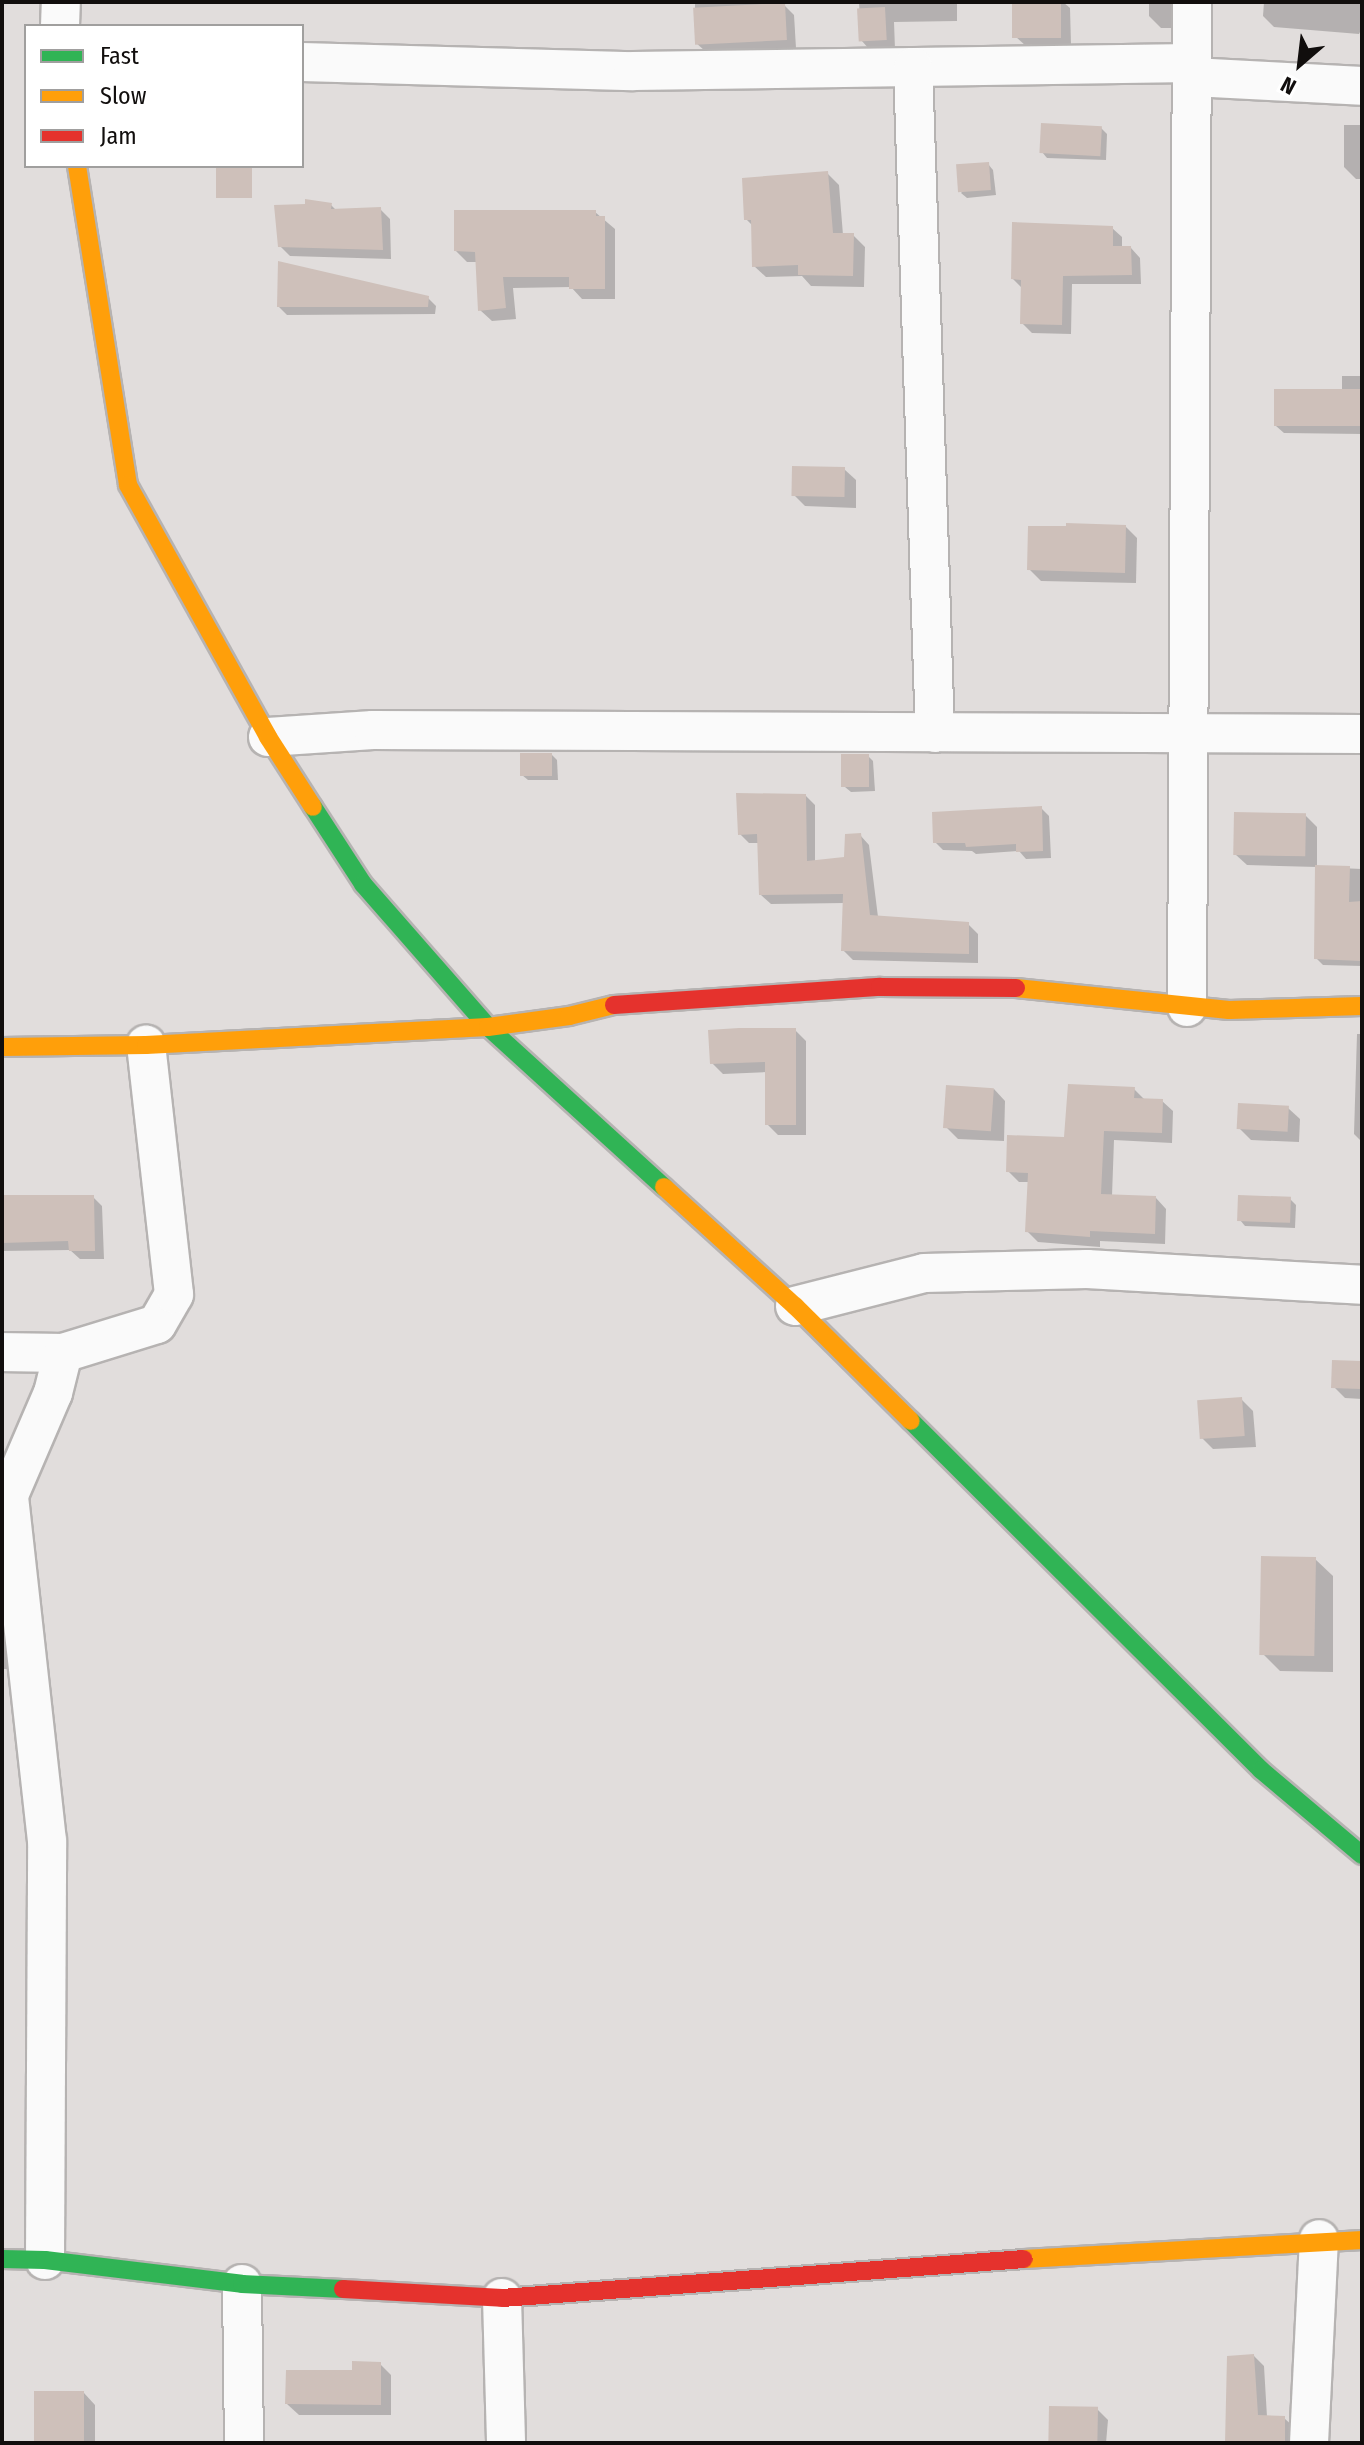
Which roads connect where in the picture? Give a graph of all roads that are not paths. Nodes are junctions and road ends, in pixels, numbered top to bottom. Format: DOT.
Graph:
graph roads {
  1 [pos="61,2"];
  2 [pos="1192,2"];
  3 [pos="60,24"];
  4 [pos="304,62"];
  5 [pos="913,67"];
  6 [pos="1192,70"];
  7 [pos="1362,86"];
  8 [pos="77,168"];
  9 [pos="935,733"];
  10 [pos="1189,733"];
  11 [pos="1362,734"];
  12 [pos="268,737"];
  13 [pos="1362,1006"];
  14 [pos="1187,1007"];
  15 [pos="488,1027"];
  16 [pos="146,1045"];
  17 [pos="2,1047"];
  18 [pos="1362,1285"];
  19 [pos="795,1306"];
  20 [pos="2,1352"];
  21 [pos="63,1353"];
  22 [pos="1362,1855"];
  23 [pos="1319,2239"];
  24 [pos="1362,2240"];
  25 [pos="2,2259"];
  26 [pos="45,2260"];
  27 [pos="242,2284"];
  28 [pos="502,2298"];
  29 [pos="244,2443"];
  30 [pos="506,2443"];
  31 [pos="1309,2443"];
  1 -- 3 [label="street"];
  2 -- 6 [label="street"];
  4 -- 5 [label="street"];
  5 -- 6 [label="street"];
  5 -- 9 [label="street"];
  6 -- 7 [label="street"];
  6 -- 10 [label="street"];
  8 -- 12 [label="street"];
  9 -- 10 [label="street"];
  9 -- 12 [label="street"];
  10 -- 11 [label="street"];
  10 -- 14 [label="street"];
  12 -- 15 [label="street"];
  13 -- 14 [label="street"];
  14 -- 15 [label="street"];
  15 -- 16 [label="street"];
  15 -- 19 [label="street"];
  16 -- 17 [label="street"];
  16 -- 21 [label="street"];
  18 -- 19 [label="street"];
  19 -- 22 [label="street"];
  20 -- 21 [label="street"];
  21 -- 26 [label="street"];
  23 -- 24 [label="street"];
  23 -- 28 [label="street"];
  23 -- 31 [label="street"];
  25 -- 26 [label="street"];
  26 -- 27 [label="street"];
  27 -- 28 [label="street"];
  27 -- 29 [label="street"];
  28 -- 30 [label="street"];
}
